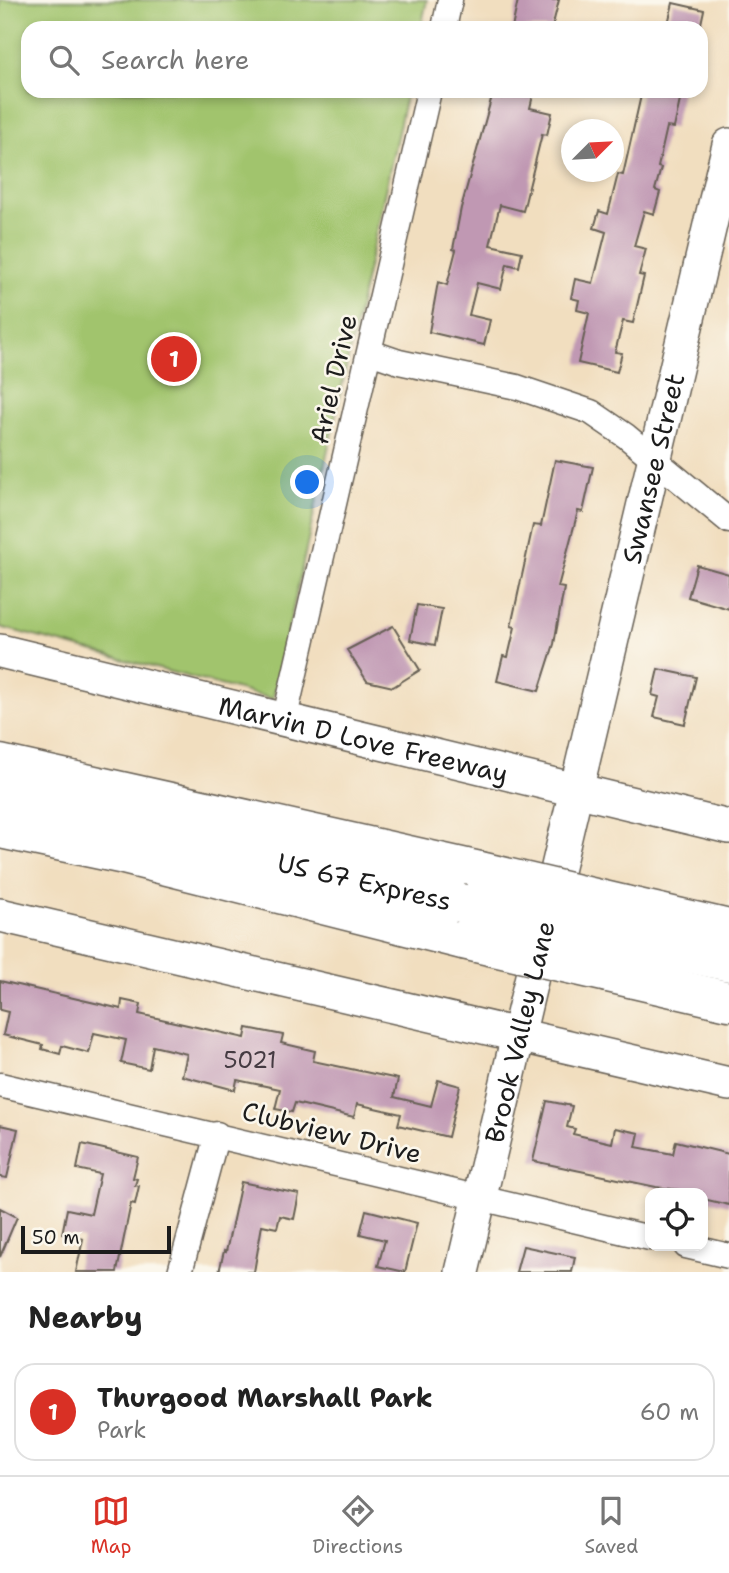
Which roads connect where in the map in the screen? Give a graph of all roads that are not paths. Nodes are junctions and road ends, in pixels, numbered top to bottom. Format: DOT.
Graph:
graph roads {
  1 [pos="450,0"];
  2 [pos="446,21"];
  3 [pos="427,98"];
  4 [pos="728,155"];
  5 [pos="370,352"];
  6 [pos="652,459"];
  7 [pos="729,521"];
  8 [pos="0,651"];
  9 [pos="284,721"];
  10 [pos="0,764"];
  11 [pos="575,790"];
  12 [pos="0,797"];
  13 [pos="729,827"];
  14 [pos="0,829"];
  15 [pos="0,915"];
  16 [pos="462,921"];
  17 [pos="729,929"];
  18 [pos="615,939"];
  19 [pos="729,962"];
  20 [pos="729,1001"];
  21 [pos="517,1037"];
  22 [pos="729,1084"];
  23 [pos="0,1085"];
  24 [pos="217,1134"];
  25 [pos="480,1199"];
  26 [pos="645,1237"];
  27 [pos="708,1251"];
  28 [pos="729,1255"];
  29 [pos="180,1272"];
  30 [pos="462,1272"];
  1 -- 2 [label="street"];
  3 -- 5 [label="street, Ariel Drive"];
  4 -- 6 [label="main road, Swansee Street"];
  5 -- 6 [label="street"];
  5 -- 9 [label="street, Ariel Drive"];
  6 -- 7 [label="street"];
  6 -- 11 [label="main road, Swansee Street"];
  8 -- 9 [label="main road, Marvin D Love Freeway"];
  9 -- 11 [label="main road, Marvin D Love Freeway"];
  10 -- 18 [label="highway, bridge"];
  11 -- 13 [label="main road, Marvin D Love Freeway"];
  11 -- 21 [label="main road, Brook Valley Lane"];
  12 -- 16 [label="highway, US 67 Express"];
  14 -- 16 [label="highway"];
  15 -- 21 [label="main road"];
  16 -- 18 [label="highway, bridge"];
  17 -- 18 [label="highway"];
  18 -- 19 [label="highway"];
  18 -- 20 [label="highway"];
  21 -- 22 [label="main road"];
  21 -- 25 [label="main road, Brook Valley Lane"];
  23 -- 24 [label="street, Clubview Drive"];
  24 -- 25 [label="street, Clubview Drive"];
  24 -- 29 [label="street"];
  25 -- 26 [label="street, Clubview Drive"];
  25 -- 30 [label="main road, Brook Valley Lane"];
  27 -- 28 [label="street"];
}
